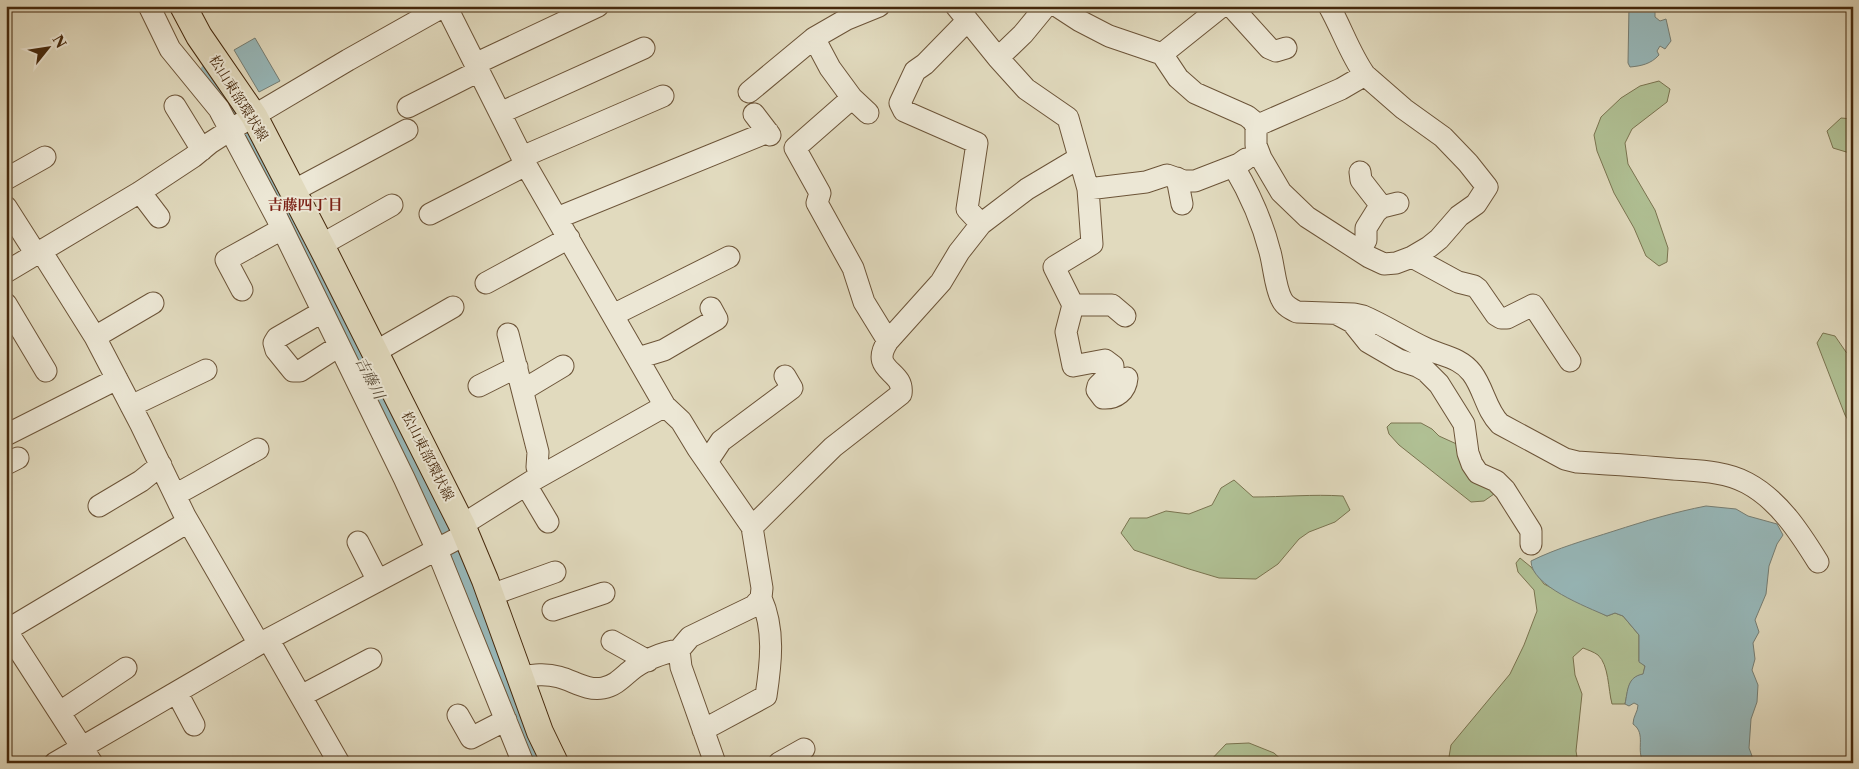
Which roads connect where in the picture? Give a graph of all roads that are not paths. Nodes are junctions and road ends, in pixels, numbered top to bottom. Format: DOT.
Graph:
graph roads {
  1 [pos="149,6"];
  2 [pos="184,6"];
  3 [pos="445,6"];
  4 [pos="598,6"];
  5 [pos="879,6"];
  6 [pos="1046,6"];
  7 [pos="1057,6"];
  8 [pos="1223,6"];
  9 [pos="1330,6"];
  10 [pos="962,13"];
  11 [pos="814,38"];
  12 [pos="644,48"];
  13 [pos="1286,48"];
  14 [pos="1162,54"];
  15 [pos="998,58"];
  16 [pos="477,67"];
  17 [pos="1366,76"];
  18 [pos="749,92"];
  19 [pos="663,96"];
  20 [pos="852,98"];
  21 [pos="175,106"];
  22 [pos="408,106"];
  23 [pos="500,113"];
  24 [pos="868,113"];
  25 [pos="754,114"];
  26 [pos="242,123"];
  27 [pos="407,130"];
  28 [pos="1256,136"];
  29 [pos="202,150"];
  30 [pos="45,157"];
  31 [pos="1079,158"];
  32 [pos="524,161"];
  33 [pos="1234,166"];
  34 [pos="1360,172"];
  35 [pos="1177,178"];
  36 [pos="6,179"];
  37 [pos="1088,189"];
  38 [pos="293,191"];
  39 [pos="140,192"];
  40 [pos="1182,204"];
  41 [pos="392,205"];
  42 [pos="6,207"];
  43 [pos="430,214"];
  44 [pos="159,217"];
  45 [pos="557,218"];
  46 [pos="981,224"];
  47 [pos="282,229"];
  48 [pos="569,238"];
  49 [pos="321,245"];
  50 [pos="1360,251"];
  51 [pos="39,252"];
  52 [pos="1412,257"];
  53 [pos="729,258"];
  54 [pos="6,272"];
  55 [pos="486,283"];
  56 [pos="242,290"];
  57 [pos="153,303"];
  58 [pos="6,304"];
  59 [pos="1073,305"];
  60 [pos="453,307"];
  61 [pos="711,308"];
  62 [pos="322,312"];
  63 [pos="1337,313"];
  64 [pos="613,315"];
  65 [pos="1125,316"];
  66 [pos="508,334"];
  67 [pos="347,336"];
  68 [pos="95,337"];
  69 [pos="888,342"];
  70 [pos="375,352"];
  71 [pos="638,358"];
  72 [pos="1570,361"];
  73 [pos="202,366"];
  74 [pos="563,366"];
  75 [pos="517,367"];
  76 [pos="46,372"];
  77 [pos="785,376"];
  78 [pos="1127,378"];
  79 [pos="479,386"];
  80 [pos="523,390"];
  81 [pos="125,394"];
  82 [pos="665,406"];
  83 [pos="6,435"];
  84 [pos="258,448"];
  85 [pos="707,462"];
  86 [pos="161,465"];
  87 [pos="534,480"];
  88 [pos="175,494"];
  89 [pos="99,506"];
  90 [pos="188,522"];
  91 [pos="548,522"];
  92 [pos="752,526"];
  93 [pos="453,538"];
  94 [pos="358,542"];
  95 [pos="1531,544"];
  96 [pos="1818,562"];
  97 [pos="378,581"];
  98 [pos="604,593"];
  99 [pos="491,595"];
  100 [pos="761,598"];
  101 [pos="6,630"];
  102 [pos="612,641"];
  103 [pos="264,642"];
  104 [pos="679,650"];
  105 [pos="371,659"];
  106 [pos="648,661"];
  107 [pos="126,668"];
  108 [pos="520,677"];
  109 [pos="176,693"];
  110 [pos="301,696"];
  111 [pos="60,712"];
  112 [pos="458,715"];
  113 [pos="506,720"];
  114 [pos="194,725"];
  115 [pos="703,730"];
  116 [pos="804,749"];
  117 [pos="87,755"];
  118 [pos="55,763"];
  119 [pos="339,763"];
  120 [pos="523,763"];
  121 [pos="555,763"];
  122 [pos="715,763"];
  123 [pos="779,763"];
  1 -- 26 [label="street"];
  2 -- 26 [label="main road, 松山東部環状線"];
  3 -- 16 [label="street"];
  3 -- 26 [label="street"];
  4 -- 16 [label="street"];
  5 -- 11 [label="street"];
  6 -- 15 [label="street"];
  7 -- 14 [label="street"];
  8 -- 13 [label="street"];
  8 -- 14 [label="street"];
  9 -- 17 [label="street"];
  10 -- 15 [label="street"];
  10 -- 46 [label="street"];
  11 -- 18 [label="street"];
  11 -- 20 [label="street"];
  12 -- 23 [label="street"];
  14 -- 28 [label="street"];
  15 -- 31 [label="street"];
  16 -- 22 [label="street"];
  16 -- 23 [label="street"];
  17 -- 28 [label="street"];
  17 -- 52 [label="street"];
  19 -- 32 [label="street"];
  20 -- 24 [label="street"];
  20 -- 69 [label="street"];
  21 -- 29 [label="street"];
  23 -- 32 [label="street"];
  25 -- 45 [label="street"];
  26 -- 29 [label="street"];
  26 -- 38 [label="main road, 松山東部環状線"];
  26 -- 47 [label="street"];
  27 -- 38 [label="street"];
  28 -- 33 [label="street"];
  28 -- 50 [label="street"];
  29 -- 39 [label="street"];
  30 -- 36 [label="street"];
  31 -- 37 [label="street"];
  31 -- 46 [label="street"];
  32 -- 43 [label="street"];
  32 -- 45 [label="street"];
  33 -- 35 [label="street"];
  33 -- 63 [label="street"];
  34 -- 50 [label="street"];
  35 -- 37 [label="street"];
  35 -- 40 [label="street"];
  37 -- 59 [label="street"];
  38 -- 49 [label="main road, 松山東部環状線"];
  39 -- 44 [label="street"];
  39 -- 51 [label="street"];
  41 -- 49 [label="street"];
  42 -- 51 [label="street"];
  45 -- 48 [label="street"];
  46 -- 69 [label="street"];
  47 -- 56 [label="street"];
  47 -- 62 [label="street"];
  48 -- 55 [label="street"];
  48 -- 64 [label="street"];
  49 -- 67 [label="main road, 松山東部環状線"];
  50 -- 52 [label="street"];
  51 -- 54 [label="street"];
  51 -- 68 [label="street"];
  52 -- 72 [label="street"];
  53 -- 64 [label="street"];
  57 -- 68 [label="street"];
  58 -- 76 [label="street"];
  59 -- 65 [label="street"];
  59 -- 78 [label="street"];
  60 -- 70 [label="street"];
  61 -- 71 [label="street"];
  62 -- 67 [label="street"];
  62 -- 67 [label="street"];
  63 -- 95 [label="street"];
  63 -- 96 [label="street"];
  64 -- 71 [label="street"];
  66 -- 75 [label="street"];
  67 -- 70 [label="main road, 松山東部環状線"];
  67 -- 93 [label="street"];
  68 -- 81 [label="street"];
  69 -- 92 [label="street"];
  70 -- 93 [label="main road, 松山東部環状線"];
  71 -- 82 [label="street"];
  73 -- 81 [label="street"];
  74 -- 80 [label="street"];
  75 -- 79 [label="street"];
  75 -- 80 [label="street"];
  77 -- 85 [label="street"];
  80 -- 87 [label="street"];
  81 -- 83 [label="street"];
  81 -- 86 [label="street"];
  82 -- 85 [label="street"];
  82 -- 87 [label="street"];
  84 -- 88 [label="street"];
  85 -- 92 [label="street"];
  86 -- 88 [label="street"];
  86 -- 89 [label="street"];
  87 -- 91 [label="street"];
  87 -- 93 [label="street"];
  88 -- 90 [label="street"];
  90 -- 101 [label="street"];
  90 -- 103 [label="street"];
  92 -- 100 [label="street"];
  93 -- 97 [label="street"];
  93 -- 99 [label="main road, 松山東部環状線"];
  93 -- 113 [label="street"];
  94 -- 97 [label="street"];
  97 -- 103 [label="street"];
  98 -- 99 [label="street"];
  99 -- 108 [label="main road, 松山東部環状線"];
  100 -- 104 [label="street"];
  100 -- 115 [label="street"];
  101 -- 111 [label="street"];
  102 -- 106 [label="street"];
  103 -- 109 [label="street"];
  103 -- 110 [label="street"];
  104 -- 106 [label="street"];
  104 -- 115 [label="street"];
  105 -- 110 [label="street"];
  106 -- 108 [label="street"];
  107 -- 111 [label="street"];
  108 -- 121 [label="main road, 松山東部環状線"];
  109 -- 114 [label="street"];
  109 -- 117 [label="street"];
  110 -- 119 [label="street"];
  111 -- 117 [label="street"];
  112 -- 113 [label="street"];
  113 -- 120 [label="street"];
  115 -- 122 [label="street"];
  116 -- 123 [label="street"];
  117 -- 118 [label="street"];
}
